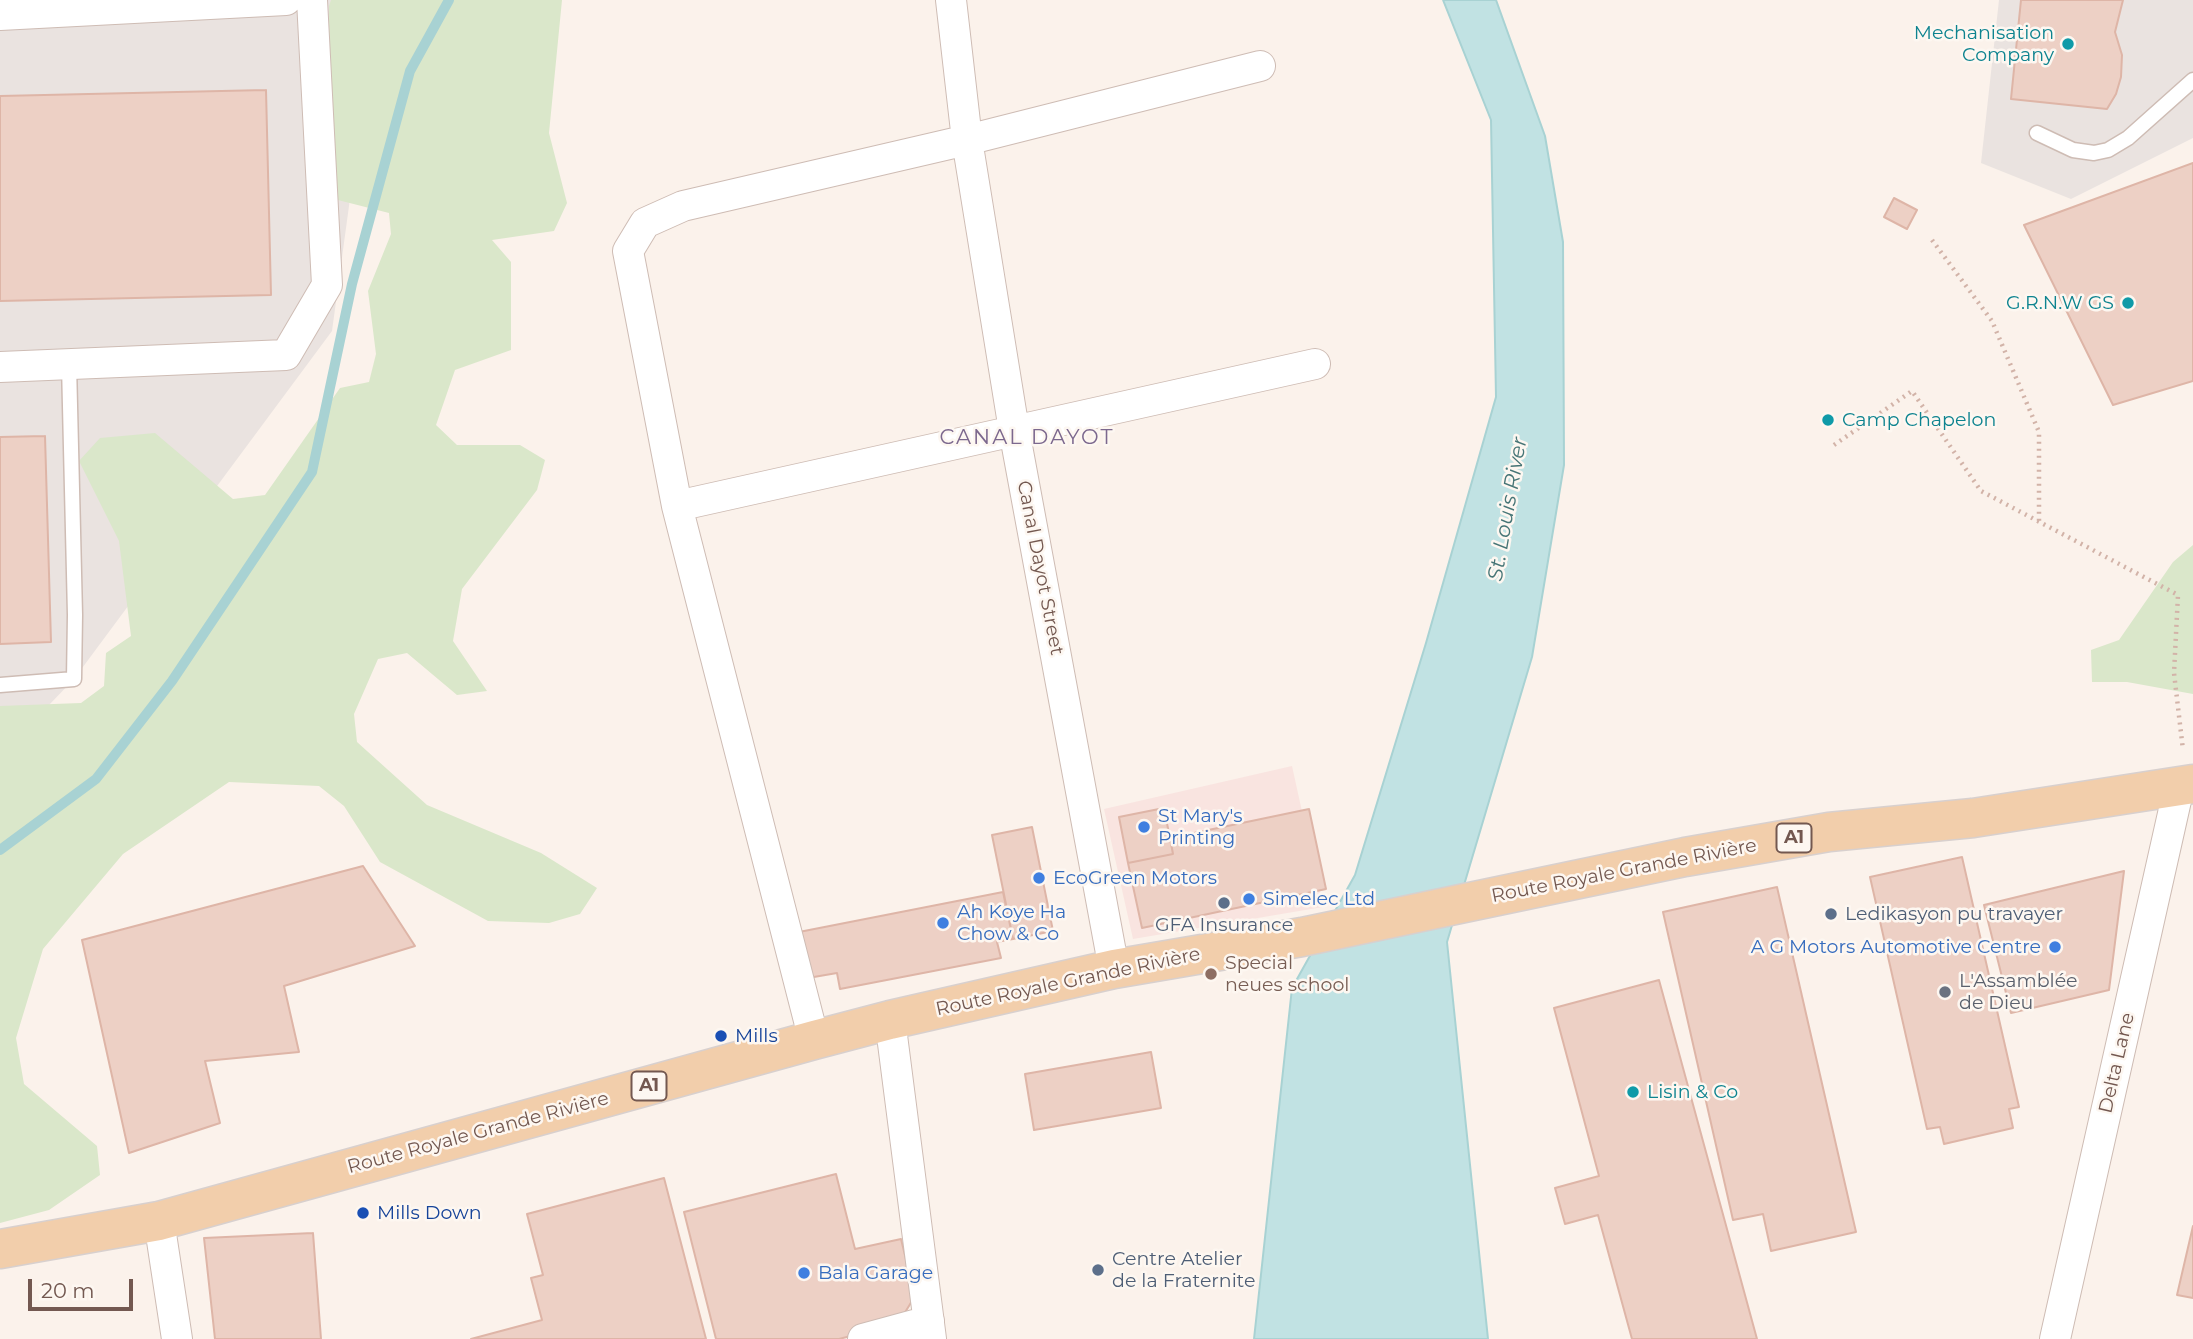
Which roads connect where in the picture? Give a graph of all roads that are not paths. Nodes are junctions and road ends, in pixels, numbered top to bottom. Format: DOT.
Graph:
graph roads {
  1 [pos="286,0"];
  2 [pos="312,0"];
  3 [pos="951,0"];
  4 [pos="0,15"];
  5 [pos="1260,66"];
  6 [pos="2193,80"];
  7 [pos="2038,132"];
  8 [pos="967,140"];
  9 [pos="69,364"];
  10 [pos="1315,364"];
  11 [pos="0,367"];
  12 [pos="1014,430"];
  13 [pos="677,506"];
  14 [pos="0,685"];
  15 [pos="2187,772"];
  16 [pos="1114,969"];
  17 [pos="890,1020"];
  18 [pos="814,1040"];
  19 [pos="159,1221"];
  20 [pos="0,1249"];
  21 [pos="930,1330"];
  22 [pos="177,1339"];
  23 [pos="863,1339"];
  24 [pos="2055,1339"];
  1 -- 4 [label="street"];
  2 -- 9 [label="street"];
  3 -- 8 [label="street, Canal Dayot Street"];
  5 -- 8 [label="street"];
  6 -- 7 [label="lane"];
  8 -- 12 [label="street, Canal Dayot Street"];
  8 -- 13 [label="street"];
  9 -- 11 [label="street"];
  9 -- 14 [label="lane"];
  10 -- 12 [label="street"];
  12 -- 13 [label="street"];
  12 -- 16 [label="street, Canal Dayot Street"];
  13 -- 18 [label="street"];
  15 -- 16 [label="main road, Route Royale Grande Rivière / A1"];
  15 -- 24 [label="street, Delta Lane"];
  16 -- 17 [label="main road, Route Royale Grande Rivière / A1"];
  17 -- 18 [label="main road, Route Royale Grande Rivière / A1"];
  17 -- 21 [label="street"];
  18 -- 19 [label="main road, Route Royale Grande Rivière / A1"];
  19 -- 20 [label="main road, Route Royale Grande Rivière / A1"];
  19 -- 22 [label="street"];
  21 -- 23 [label="street"];
}
